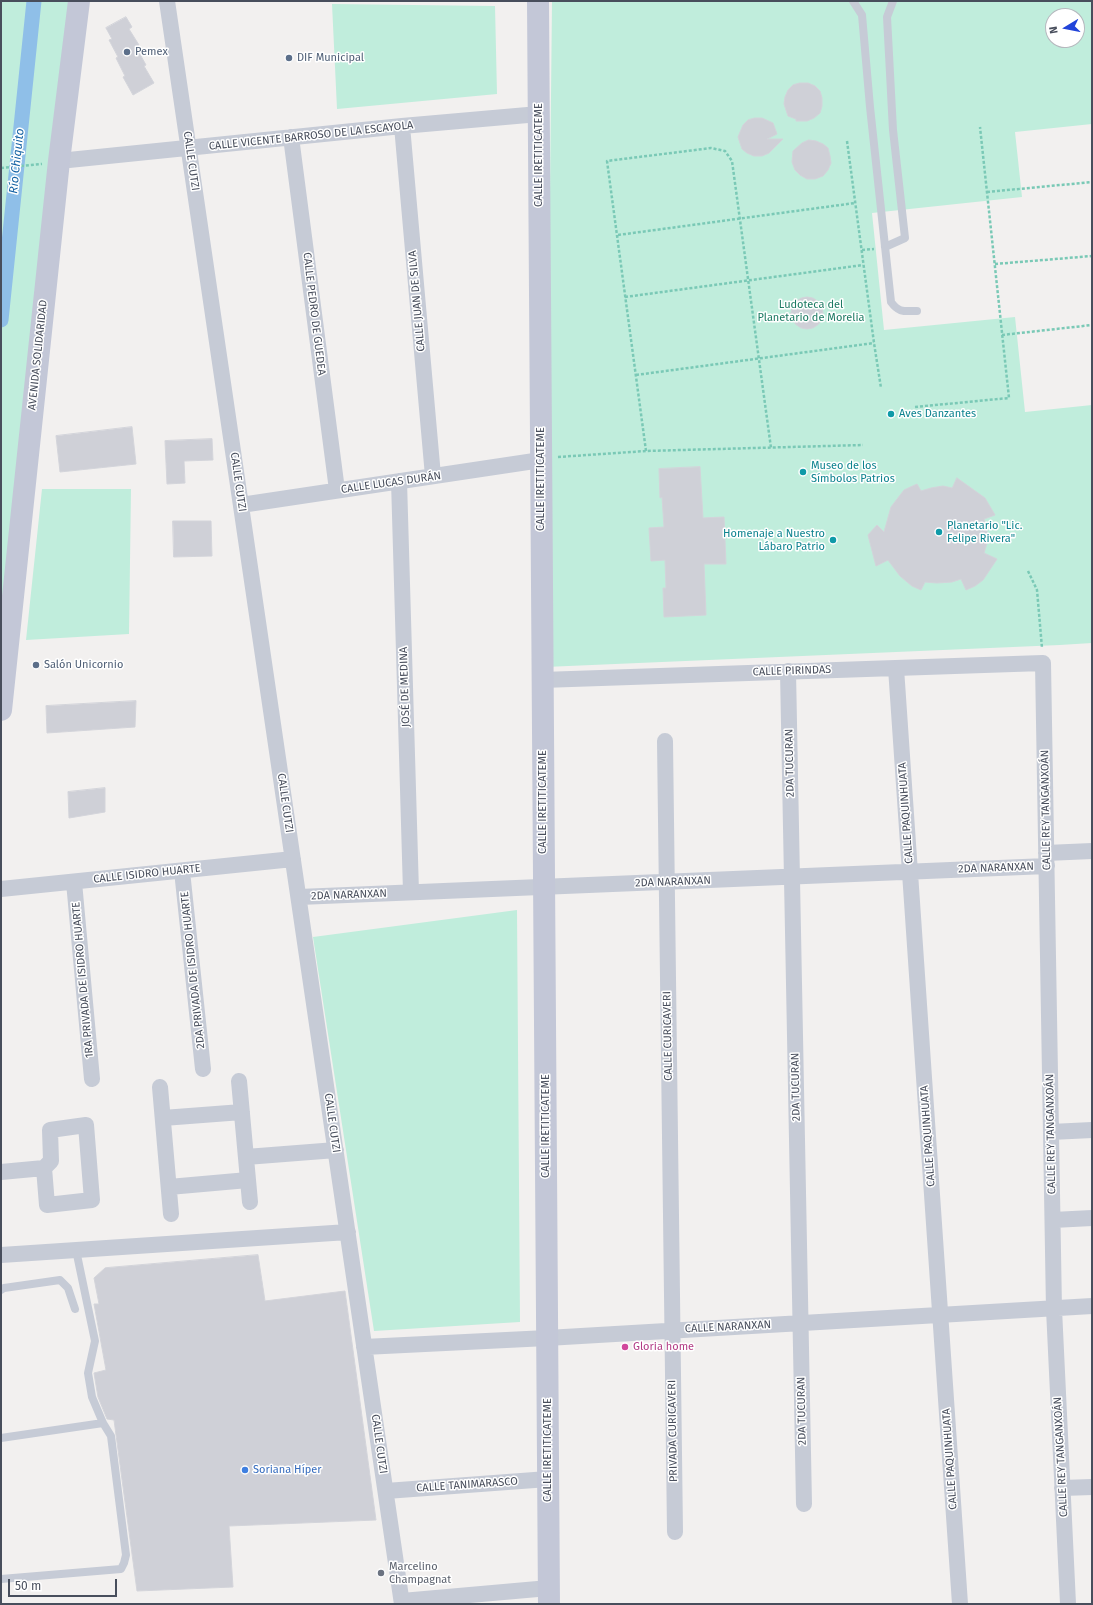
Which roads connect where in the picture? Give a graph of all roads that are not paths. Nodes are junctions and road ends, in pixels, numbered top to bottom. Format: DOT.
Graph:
graph roads {
  1 [pos="79,1"];
  2 [pos="167,1"];
  3 [pos="538,1"];
  4 [pos="853,1"];
  5 [pos="893,1"];
  6 [pos="539,114"];
  7 [pos="402,126"];
  8 [pos="292,137"];
  9 [pos="188,148"];
  10 [pos="59,161"];
  11 [pos="885,247"];
  12 [pos="917,311"];
  13 [pos="541,460"];
  14 [pos="433,476"];
  15 [pos="399,481"];
  16 [pos="337,490"];
  17 [pos="241,505"];
  18 [pos="1042,663"];
  19 [pos="896,668"];
  20 [pos="788,671"];
  21 [pos="542,680"];
  22 [pos="1,710"];
  23 [pos="665,742"];
  24 [pos="1092,851"];
  25 [pos="293,859"];
  26 [pos="1047,860"];
  27 [pos="182,871"];
  28 [pos="910,872"];
  29 [pos="792,877"];
  30 [pos="74,882"];
  31 [pos="666,882"];
  32 [pos="544,887"];
  33 [pos="1,889"];
  34 [pos="411,892"];
  35 [pos="298,897"];
  36 [pos="203,1069"];
  37 [pos="92,1079"];
  38 [pos="239,1081"];
  39 [pos="160,1087"];
  40 [pos="242,1112"];
  41 [pos="163,1118"];
  42 [pos="1092,1130"];
  43 [pos="1051,1132"];
  44 [pos="336,1150"];
  45 [pos="246,1157"];
  46 [pos="44,1168"];
  47 [pos="1,1172"];
  48 [pos="248,1180"];
  49 [pos="169,1186"];
  50 [pos="250,1202"];
  51 [pos="170,1214"];
  52 [pos="1092,1218"];
  53 [pos="1053,1220"];
  54 [pos="348,1232"];
  55 [pos="76,1250"];
  56 [pos="1,1255"];
  57 [pos="1,1290"];
  58 [pos="1092,1306"];
  59 [pos="1054,1308"];
  60 [pos="75,1309"];
  61 [pos="940,1315"];
  62 [pos="800,1322"];
  63 [pos="672,1330"];
  64 [pos="547,1338"];
  65 [pos="364,1347"];
  66 [pos="103,1423"];
  67 [pos="1,1438"];
  68 [pos="548,1479"];
  69 [pos="1092,1486"];
  70 [pos="1062,1488"];
  71 [pos="386,1490"];
  72 [pos="804,1504"];
  73 [pos="675,1532"];
  74 [pos="1,1579"];
  75 [pos="549,1596"];
  76 [pos="402,1602"];
  77 [pos="960,1604"];
  78 [pos="1068,1604"];
  1 -- 10 [label="street, AVENIDA SOLIDARIDAD"];
  2 -- 9 [label="street, CALLE CUTZI"];
  3 -- 6 [label="street, CALLE IRETITICATEME"];
  4 -- 11 [label="lane"];
  5 -- 11 [label="lane"];
  6 -- 7 [label="street, CALLE VICENTE BARROSO DE LA ESCAYOLA"];
  6 -- 13 [label="street, CALLE IRETITICATEME"];
  7 -- 8 [label="street, CALLE VICENTE BARROSO DE LA ESCAYOLA"];
  7 -- 14 [label="street, CALLE JUAN DE SILVA"];
  8 -- 9 [label="street, CALLE VICENTE BARROSO DE LA ESCAYOLA"];
  8 -- 16 [label="street, CALLE PEDRO DE GUEDEA"];
  9 -- 10 [label="street, CALLE VICENTE BARROSO DE LA ESCAYOLA"];
  9 -- 17 [label="street, CALLE CUTZI"];
  10 -- 22 [label="street, AVENIDA SOLIDARIDAD"];
  11 -- 12 [label="lane"];
  13 -- 14 [label="street, CALLE LUCAS DURÁN"];
  13 -- 21 [label="street, CALLE IRETITICATEME"];
  14 -- 15 [label="street, CALLE LUCAS DURÁN"];
  15 -- 16 [label="street, CALLE LUCAS DURÁN"];
  15 -- 34 [label="street, JOSÉ DE MEDINA"];
  16 -- 17 [label="street, CALLE LUCAS DURÁN"];
  17 -- 25 [label="street, CALLE CUTZI"];
  18 -- 19 [label="street, CALLE PIRINDAS"];
  18 -- 26 [label="street, CALLE REY TANGANXOÁN"];
  19 -- 20 [label="street, CALLE PIRINDAS"];
  19 -- 28 [label="street, CALLE PAQUINHUATA"];
  20 -- 21 [label="street, CALLE PIRINDAS"];
  20 -- 29 [label="street, 2DA TUCURAN"];
  21 -- 32 [label="street, CALLE IRETITICATEME"];
  23 -- 31 [label="street, CALLE CURICAVERI"];
  24 -- 26 [label="street, 2DA NARANXAN"];
  25 -- 27 [label="street, CALLE ISIDRO HUARTE"];
  25 -- 35 [label="street, CALLE CUTZI"];
  26 -- 28 [label="street, 2DA NARANXAN"];
  26 -- 43 [label="street, CALLE REY TANGANXOÁN"];
  27 -- 30 [label="street, CALLE ISIDRO HUARTE"];
  27 -- 36 [label="street, 2DA PRIVADA DE ISIDRO HUARTE"];
  28 -- 29 [label="street, 2DA NARANXAN"];
  28 -- 61 [label="street, CALLE PAQUINHUATA"];
  29 -- 31 [label="street, 2DA NARANXAN"];
  29 -- 62 [label="street, 2DA TUCURAN"];
  30 -- 33 [label="street, CALLE ISIDRO HUARTE"];
  30 -- 37 [label="street, 1RA PRIVADA DE ISIDRO HUARTE"];
  31 -- 32 [label="street, 2DA NARANXAN"];
  31 -- 63 [label="street, CALLE CURICAVERI"];
  32 -- 34 [label="street, 2DA NARANXAN"];
  32 -- 64 [label="street, CALLE IRETITICATEME"];
  34 -- 35 [label="street, 2DA NARANXAN"];
  35 -- 44 [label="street, CALLE CUTZI"];
  38 -- 40 [label="street"];
  39 -- 41 [label="street"];
  40 -- 41 [label="street"];
  40 -- 45 [label="street"];
  41 -- 49 [label="street"];
  42 -- 43 [label="street"];
  43 -- 53 [label="street, CALLE REY TANGANXOÁN"];
  44 -- 45 [label="street"];
  44 -- 54 [label="street, CALLE CUTZI"];
  45 -- 48 [label="street"];
  46 -- 46 [label="street"];
  46 -- 47 [label="street"];
  48 -- 49 [label="street"];
  48 -- 50 [label="street"];
  49 -- 51 [label="street"];
  52 -- 53 [label="street"];
  53 -- 59 [label="street, CALLE REY TANGANXOÁN"];
  54 -- 55 [label="street"];
  54 -- 65 [label="street, CALLE CUTZI"];
  55 -- 56 [label="street"];
  55 -- 66 [label="lane"];
  57 -- 60 [label="lane"];
  58 -- 59 [label="street, CALLE NARANXAN"];
  59 -- 61 [label="street, CALLE NARANXAN"];
  59 -- 70 [label="street, CALLE REY TANGANXOÁN"];
  61 -- 62 [label="street, CALLE NARANXAN"];
  61 -- 77 [label="street, CALLE PAQUINHUATA"];
  62 -- 63 [label="street, CALLE NARANXAN"];
  62 -- 72 [label="street, 2DA TUCURAN"];
  63 -- 64 [label="street, CALLE NARANXAN"];
  63 -- 73 [label="street, PRIVADA CURICAVERI"];
  64 -- 65 [label="street, CALLE NARANXAN"];
  64 -- 68 [label="street, CALLE IRETITICATEME"];
  65 -- 71 [label="street, CALLE CUTZI"];
  66 -- 67 [label="lane"];
  66 -- 74 [label="lane"];
  68 -- 71 [label="street, CALLE TANIMARASCO"];
  68 -- 75 [label="street, CALLE IRETITICATEME"];
  69 -- 70 [label="street"];
  70 -- 78 [label="street, CALLE REY TANGANXOÁN"];
  71 -- 76 [label="street, CALLE CUTZI"];
  75 -- 76 [label="street"];
}
